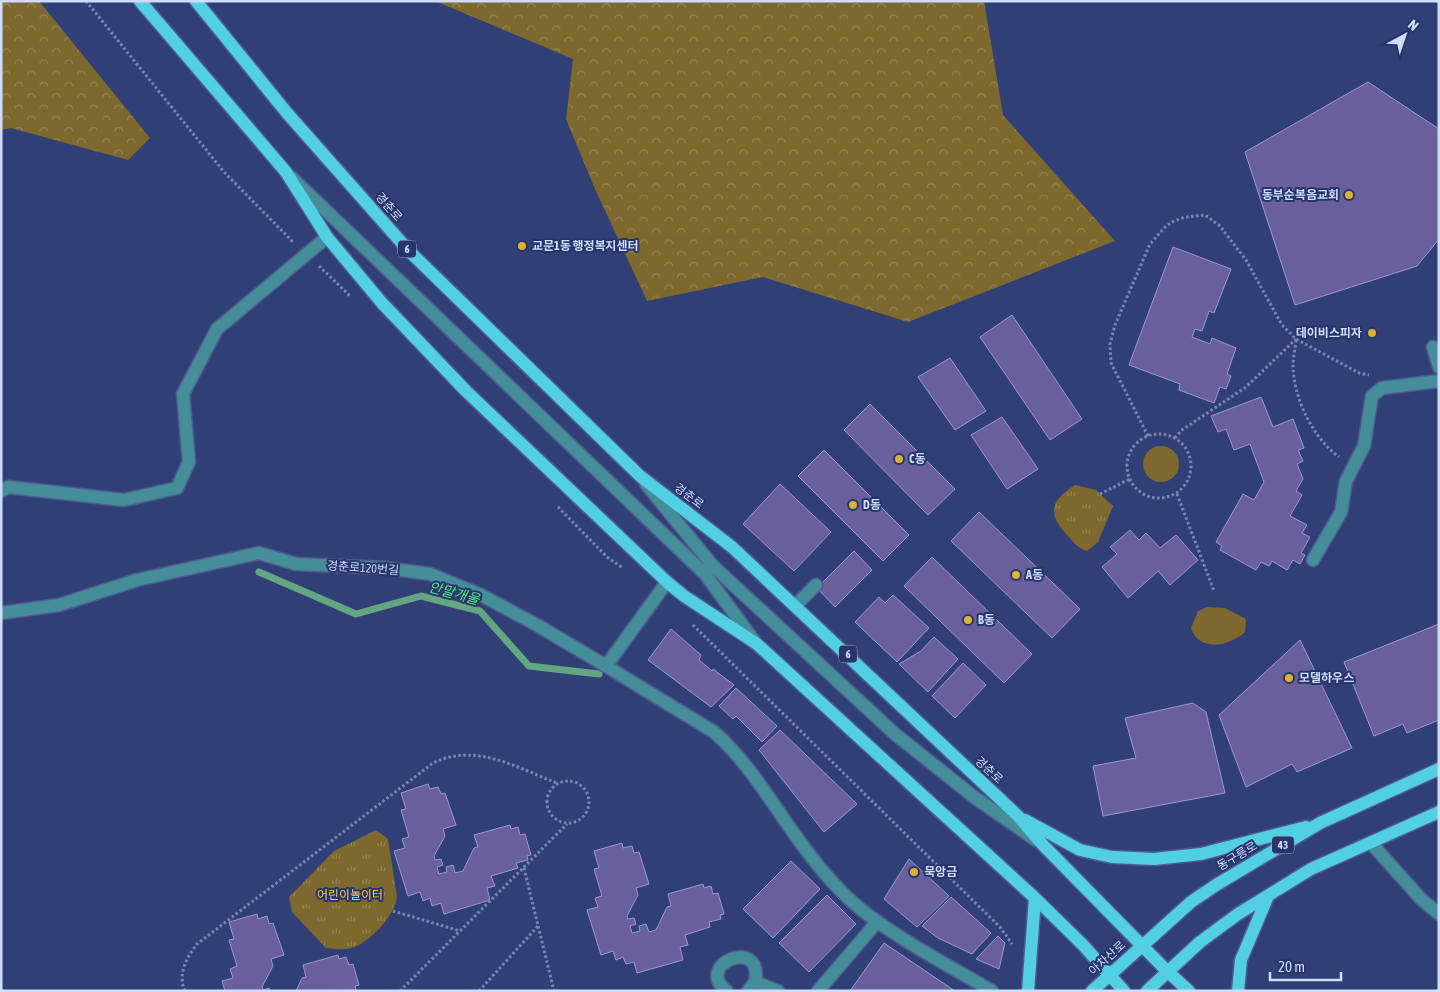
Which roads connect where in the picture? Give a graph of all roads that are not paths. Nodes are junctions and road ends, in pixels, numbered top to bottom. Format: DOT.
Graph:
graph roads {
  1 [pos="140,1"];
  2 [pos="196,1"];
  3 [pos="286,172"];
  4 [pos="327,237"];
  5 [pos="1434,347"];
  6 [pos="1439,367"];
  7 [pos="1439,381"];
  8 [pos="640,476"];
  9 [pos="1,491"];
  10 [pos="1314,560"];
  11 [pos="667,582"];
  12 [pos="816,584"];
  13 [pos="796,606"];
  14 [pos="1,613"];
  15 [pos="757,644"];
  16 [pos="606,666"];
  17 [pos="1439,769"];
  18 [pos="1439,812"];
  19 [pos="1018,816"];
  20 [pos="1320,823"];
  21 [pos="1372,843"];
  22 [pos="1044,846"];
  23 [pos="1268,896"];
  24 [pos="1035,898"];
  25 [pos="1439,914"];
  26 [pos="877,922"];
  27 [pos="1142,945"];
  28 [pos="1167,971"];
  29 [pos="1108,975"];
  30 [pos="751,986"];
  31 [pos="724,990"];
  32 [pos="778,991"];
  33 [pos="818,991"];
  34 [pos="992,991"];
  35 [pos="1028,991"];
  36 [pos="1092,991"];
  37 [pos="1124,991"];
  38 [pos="1147,991"];
  39 [pos="1189,991"];
  40 [pos="1238,991"];
  1 -- 3 [label="main road"];
  2 -- 8 [label="main road, 경춘로 / 6"];
  3 -- 4 [label="main road"];
  3 -- 15 [label="street"];
  4 -- 9 [label="street"];
  4 -- 11 [label="main road"];
  5 -- 6 [label="street"];
  7 -- 10 [label="street"];
  8 -- 13 [label="main road, 경춘로 / 6"];
  8 -- 22 [label="street"];
  11 -- 15 [label="main road"];
  11 -- 16 [label="street"];
  12 -- 13 [label="street"];
  13 -- 19 [label="main road, 경춘로 / 6"];
  14 -- 16 [label="street, 경춘로120번길"];
  15 -- 24 [label="main road"];
  16 -- 26 [label="street, 경춘로120번길"];
  17 -- 20 [label="main road, 동구릉로 / 43"];
  18 -- 21 [label="main road"];
  19 -- 20 [label="main road"];
  19 -- 22 [label="main road, 경춘로 / 6"];
  20 -- 27 [label="main road, 동구릉로 / 43"];
  21 -- 23 [label="main road"];
  21 -- 25 [label="street"];
  22 -- 27 [label="main road, 경춘로 / 6"];
  23 -- 28 [label="main road"];
  23 -- 40 [label="main road"];
  24 -- 29 [label="main road"];
  24 -- 35 [label="main road"];
  26 -- 33 [label="street"];
  26 -- 34 [label="street, 경춘로120번길"];
  27 -- 28 [label="main road, 경춘로 / 6"];
  27 -- 29 [label="main road, 아차산로 / 43"];
  28 -- 38 [label="main road"];
  28 -- 39 [label="main road, 경춘로 / 6"];
  29 -- 36 [label="main road, 아차산로 / 43"];
  29 -- 37 [label="main road"];
  30 -- 31 [label="street"];
  30 -- 32 [label="street"];
}
